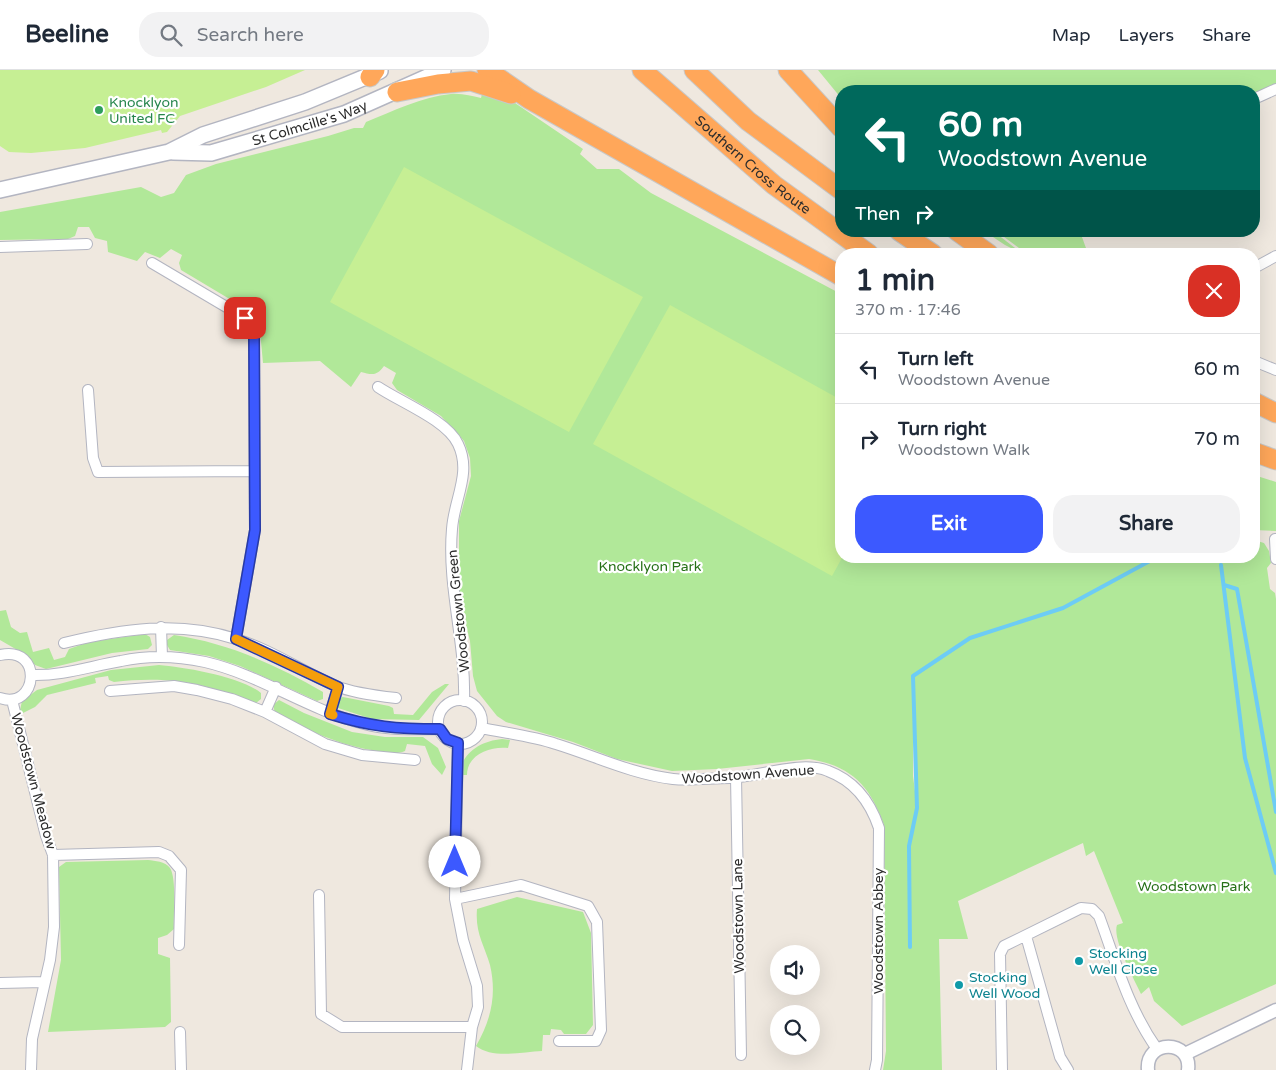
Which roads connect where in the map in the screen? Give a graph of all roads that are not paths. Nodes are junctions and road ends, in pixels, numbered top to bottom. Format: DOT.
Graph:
graph roads {
  1 [pos="443,70"];
  2 [pos="487,70"];
  3 [pos="642,70"];
  4 [pos="694,70"];
  5 [pos="788,70"];
  6 [pos="375,72"];
  7 [pos="1276,90"];
  8 [pos="397,92"];
  9 [pos="1260,97"];
  10 [pos="529,99"];
  11 [pos="835,121"];
  12 [pos="169,152"];
  13 [pos="835,186"];
  14 [pos="0,190"];
  15 [pos="835,229"];
  16 [pos="846,237"];
  17 [pos="908,237"];
  18 [pos="965,237"];
  19 [pos="87,244"];
  20 [pos="0,247"];
  21 [pos="861,248"];
  22 [pos="924,248"];
  23 [pos="981,248"];
  24 [pos="1276,256"];
  25 [pos="152,263"];
  26 [pos="1260,265"];
  27 [pos="835,273"];
  28 [pos="1260,363"];
  29 [pos="1276,370"];
  30 [pos="378,387"];
  31 [pos="88,390"];
  32 [pos="1260,405"];
  33 [pos="1260,412"];
  34 [pos="1276,413"];
  35 [pos="1276,418"];
  36 [pos="1260,454"];
  37 [pos="1276,460"];
  38 [pos="254,471"];
  39 [pos="1275,538"];
  40 [pos="1276,559"];
  41 [pos="161,627"];
  42 [pos="236,639"];
  43 [pos="64,643"];
  44 [pos="0,655"];
  45 [pos="162,657"];
  46 [pos="32,675"];
  47 [pos="276,687"];
  48 [pos="338,687"];
  49 [pos="110,691"];
  50 [pos="0,698"];
  51 [pos="396,698"];
  52 [pos="12,700"];
  53 [pos="464,700"];
  54 [pos="265,712"];
  55 [pos="330,714"];
  56 [pos="481,728"];
  57 [pos="440,729"];
  58 [pos="458,743"];
  59 [pos="416,760"];
  60 [pos="736,778"];
  61 [pos="863,795"];
  62 [pos="54,855"];
  63 [pos="318,895"];
  64 [pos="456,899"];
  65 [pos="1026,936"];
  66 [pos="179,945"];
  67 [pos="44,982"];
  68 [pos="0,983"];
  69 [pos="1276,1010"];
  70 [pos="472,1026"];
  71 [pos="180,1032"];
  72 [pos="559,1041"];
  73 [pos="1157,1049"];
  74 [pos="1185,1054"];
  75 [pos="741,1056"];
  76 [pos="1062,1068"];
  77 [pos="31,1070"];
  78 [pos="181,1070"];
  79 [pos="467,1070"];
  80 [pos="875,1070"];
  81 [pos="1002,1070"];
  82 [pos="1148,1070"];
  83 [pos="1188,1070"];
  1 -- 8 [label="main road, St Colmcille's Way"];
  2 -- 10 [label="highway"];
  3 -- 15 [label="highway, Southern Cross Route"];
  4 -- 13 [label="highway"];
  5 -- 11 [label="highway"];
  6 -- 12 [label="main road, St Colmcille's Way"];
  7 -- 9 [label="street"];
  8 -- 10 [label="highway"];
  8 -- 12 [label="main road, St Colmcille's Way"];
  10 -- 27 [label="highway"];
  12 -- 14 [label="main road, St Colmcille's Way"];
  16 -- 21 [label="highway, Southern Cross Route"];
  17 -- 22 [label="highway"];
  18 -- 23 [label="highway"];
  19 -- 20 [label="street"];
  24 -- 26 [label="street"];
  25 -- 38 [label="street"];
  28 -- 29 [label="street"];
  30 -- 53 [label="street, Woodstown Green"];
  31 -- 38 [label="street"];
  32 -- 34 [label="highway"];
  33 -- 35 [label="highway"];
  36 -- 37 [label="highway"];
  38 -- 42 [label="street"];
  39 -- 40 [label="street"];
  41 -- 42 [label="street"];
  41 -- 43 [label="street"];
  41 -- 45 [label="street"];
  42 -- 48 [label="street"];
  44 -- 46 [label="street"];
  45 -- 46 [label="street"];
  45 -- 47 [label="street"];
  46 -- 52 [label="street"];
  47 -- 54 [label="street"];
  47 -- 55 [label="street"];
  48 -- 51 [label="street"];
  48 -- 55 [label="street"];
  49 -- 54 [label="street"];
  50 -- 52 [label="street"];
  52 -- 62 [label="street, Woodstown Meadow"];
  53 -- 56 [label="street"];
  53 -- 57 [label="street"];
  54 -- 59 [label="street"];
  55 -- 57 [label="street"];
  56 -- 58 [label="street"];
  56 -- 60 [label="street, Woodstown Avenue"];
  57 -- 58 [label="street"];
  58 -- 64 [label="street"];
  60 -- 61 [label="street, Woodstown Avenue"];
  60 -- 75 [label="street, Woodstown Lane"];
  61 -- 80 [label="street, Woodstown Abbey"];
  62 -- 66 [label="street"];
  62 -- 67 [label="street, Woodstown Meadow"];
  63 -- 70 [label="street"];
  64 -- 70 [label="street"];
  64 -- 72 [label="street"];
  65 -- 73 [label="street"];
  65 -- 76 [label="street"];
  65 -- 81 [label="street"];
  67 -- 68 [label="street"];
  67 -- 77 [label="street, Woodstown Meadow"];
  69 -- 74 [label="street"];
  70 -- 79 [label="street"];
  71 -- 78 [label="street"];
  73 -- 74 [label="street"];
  73 -- 82 [label="street"];
  74 -- 83 [label="street"];
}
